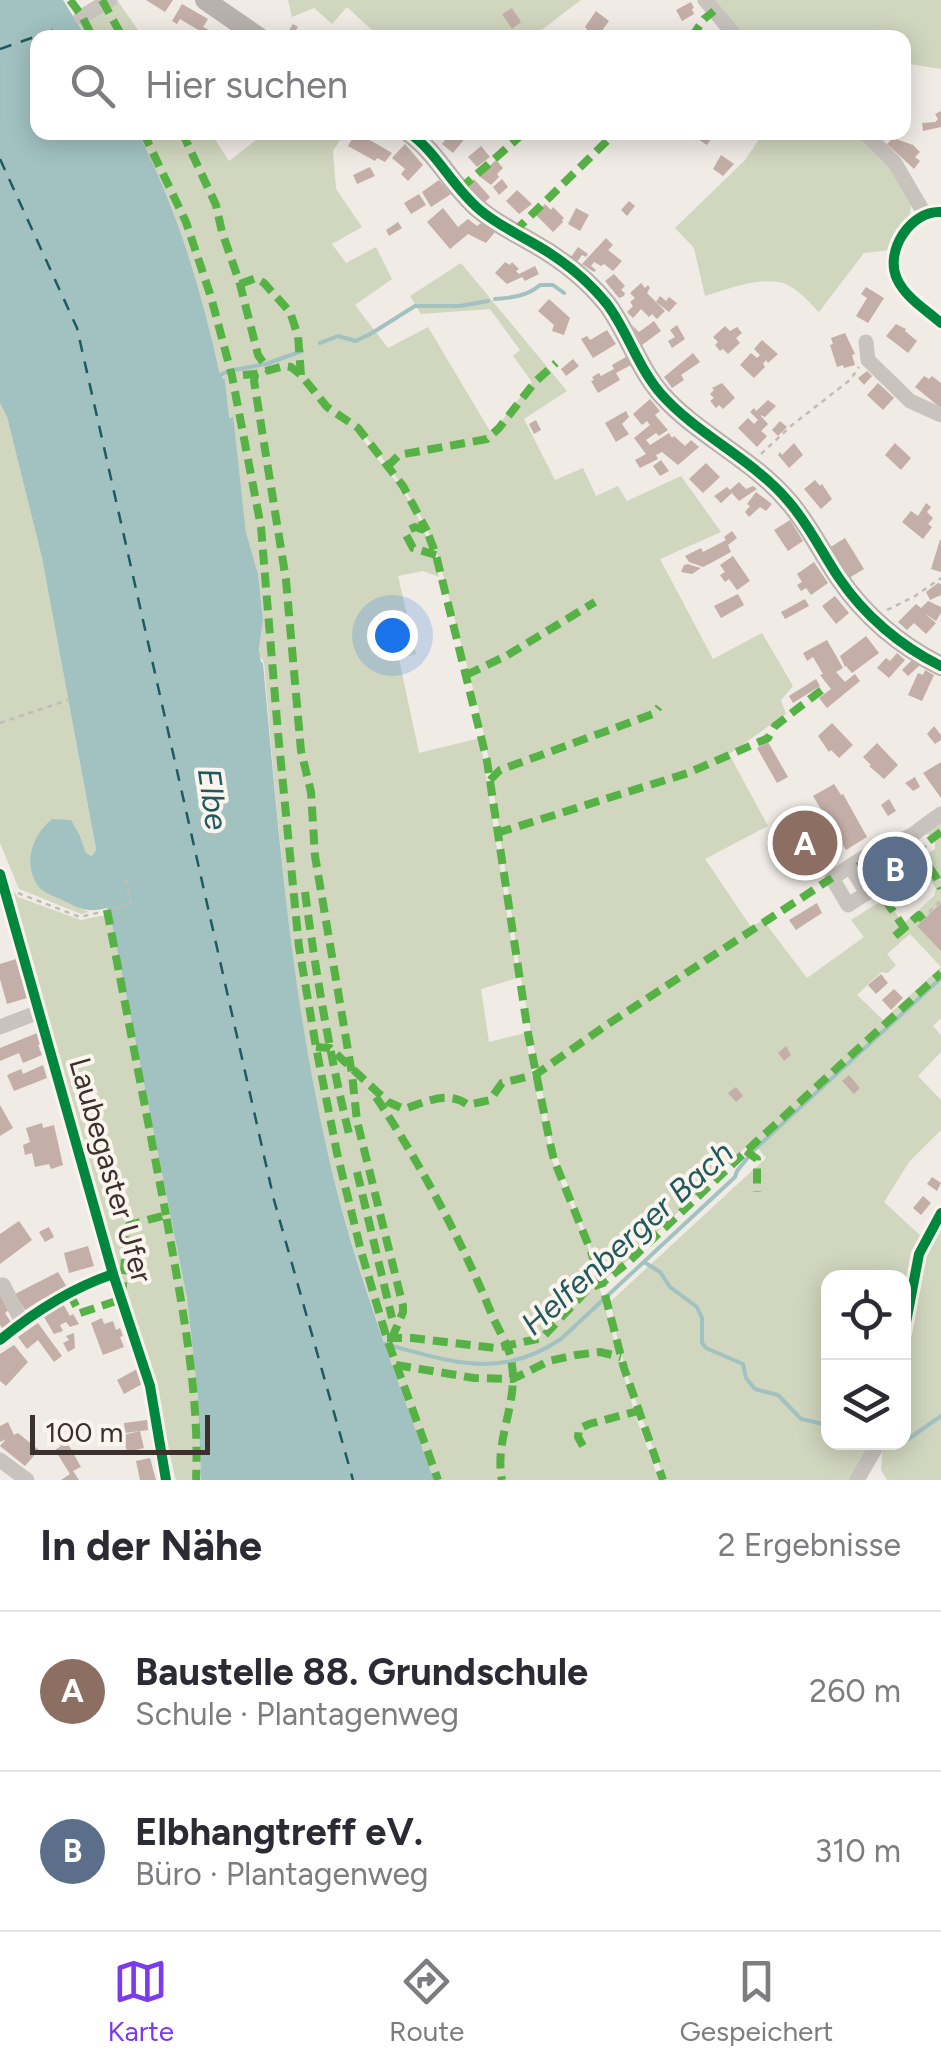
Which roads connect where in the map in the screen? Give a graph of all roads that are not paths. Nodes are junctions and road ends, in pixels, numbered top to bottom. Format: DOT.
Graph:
graph roads {
  1 [pos="110,0"];
  2 [pos="204,0"];
  3 [pos="705,0"];
  4 [pos="81,16"];
  5 [pos="248,30"];
  6 [pos="730,30"];
  7 [pos="417,140"];
  8 [pos="872,140"];
  9 [pos="933,212"];
  10 [pos="941,322"];
  11 [pos="866,342"];
  12 [pos="941,415"];
  13 [pos="941,666"];
  14 [pos="941,814"];
  15 [pos="857,862"];
  16 [pos="0,874"];
  17 [pos="39,1012"];
  18 [pos="0,1027"];
  19 [pos="941,1213"];
  20 [pos="113,1274"];
  21 [pos="2,1285"];
  22 [pos="911,1296"];
  23 [pos="22,1322"];
  24 [pos="0,1340"];
  25 [pos="874,1450"];
  26 [pos="0,1460"];
  27 [pos="27,1480"];
  28 [pos="166,1480"];
  29 [pos="857,1480"];
  1 -- 4 [label="street"];
  2 -- 5 [label="main road"];
  3 -- 6 [label="street"];
  7 -- 13 [label="main road"];
  8 -- 9 [label="street"];
  9 -- 10 [label="street"];
  11 -- 12 [label="street"];
  14 -- 15 [label="street"];
  16 -- 17 [label="street, Laubegaster Ufer"];
  17 -- 18 [label="street"];
  17 -- 20 [label="street, Laubegaster Ufer"];
  19 -- 22 [label="street"];
  20 -- 23 [label="street"];
  20 -- 28 [label="street, Laubegaster Ufer"];
  21 -- 23 [label="street"];
  23 -- 24 [label="street"];
  25 -- 29 [label="street"];
  26 -- 27 [label="street"];
}
